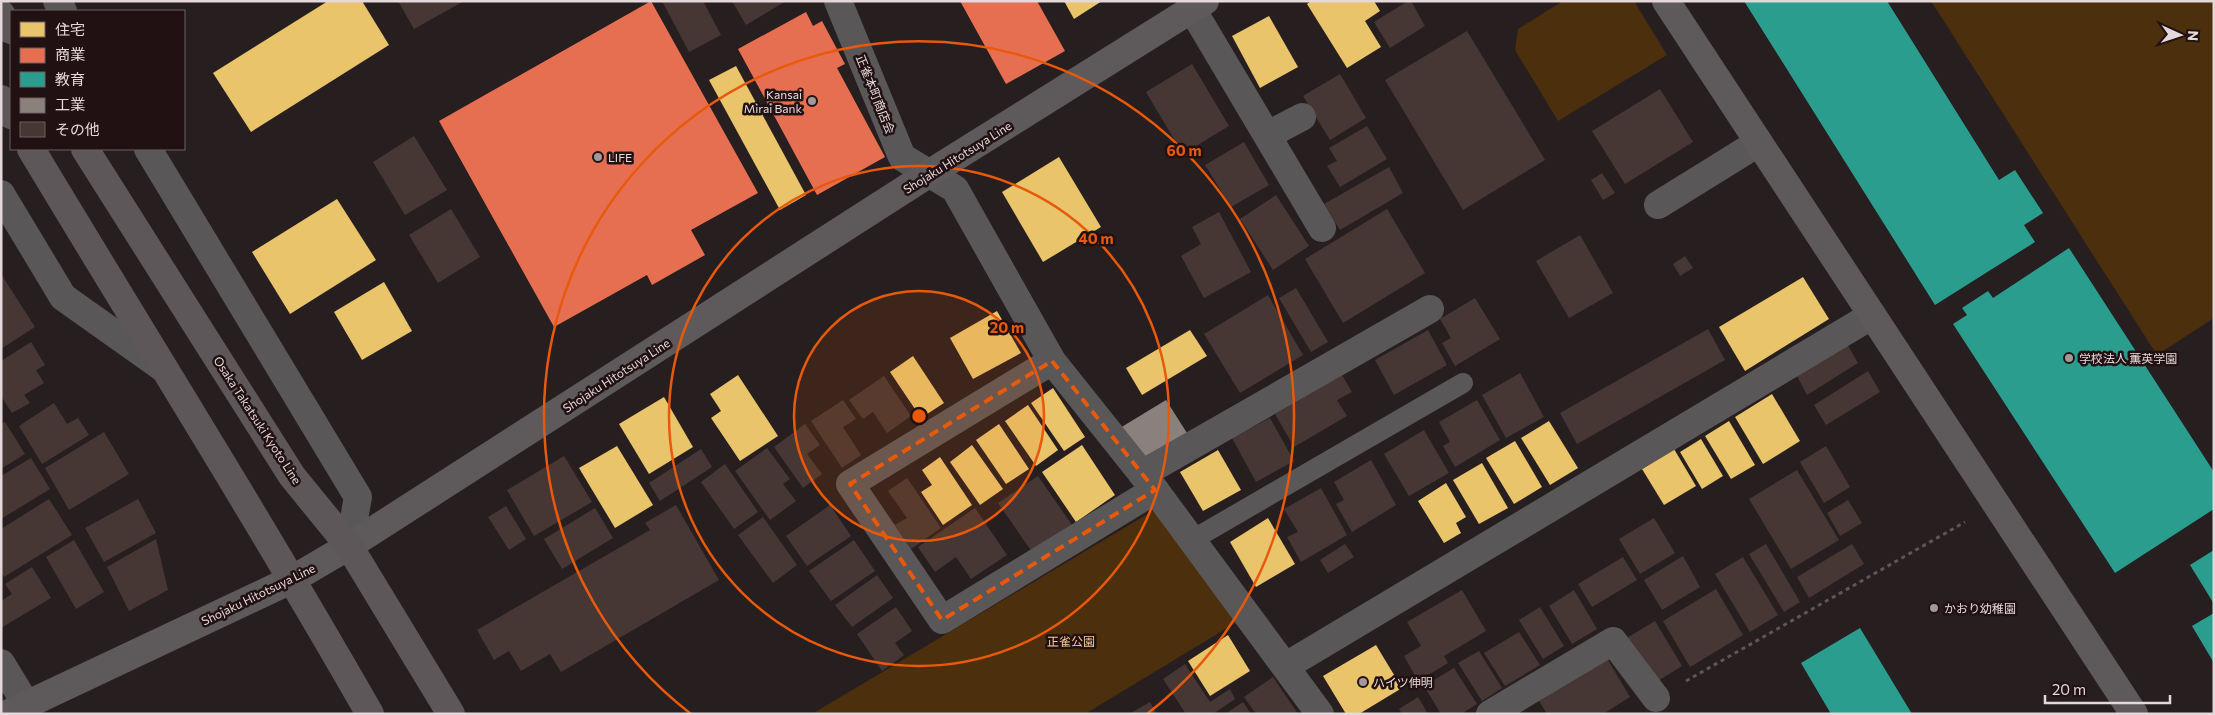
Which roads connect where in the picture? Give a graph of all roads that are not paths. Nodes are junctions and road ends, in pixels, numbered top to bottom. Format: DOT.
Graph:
graph roads {
  1 [pos="838,1"];
  2 [pos="1666,1"];
  3 [pos="1199,5"];
  4 [pos="1,14"];
  5 [pos="10,28"];
  6 [pos="1,99"];
  7 [pos="10,113"];
  8 [pos="1302,116"];
  9 [pos="1268,135"];
  10 [pos="1758,143"];
  11 [pos="32,150"];
  12 [pos="86,150"];
  13 [pos="149,150"];
  14 [pos="930,173"];
  15 [pos="1,194"];
  16 [pos="1658,205"];
  17 [pos="1322,228"];
  18 [pos="1430,309"];
  19 [pos="1870,316"];
  20 [pos="1052,361"];
  21 [pos="163,368"];
  22 [pos="1463,383"];
  23 [pos="1148,482"];
  24 [pos="1192,540"];
  25 [pos="349,546"];
  26 [pos="293,579"];
  27 [pos="1,664"];
  28 [pos="1286,666"];
  29 [pos="1656,698"];
  30 [pos="16,709"];
  31 [pos="370,714"];
  32 [pos="451,714"];
  33 [pos="1320,714"];
  34 [pos="1490,714"];
  35 [pos="2134,714"];
  1 -- 14 [label="street, 正雀本町商店会"];
  2 -- 10 [label="main road"];
  3 -- 9 [label="street"];
  3 -- 14 [label="main road, Shojaku Hitotsuya Line"];
  4 -- 5 [label="main road"];
  6 -- 7 [label="main road"];
  8 -- 9 [label="street"];
  9 -- 17 [label="street"];
  10 -- 16 [label="street"];
  10 -- 19 [label="main road"];
  11 -- 21 [label="main road"];
  12 -- 25 [label="main road, Osaka Takatsuki Kyoto Line"];
  13 -- 25 [label="street"];
  14 -- 20 [label="street, 正雀本町商店会"];
  14 -- 25 [label="main road, Shojaku Hitotsuya Line"];
  15 -- 21 [label="street"];
  18 -- 23 [label="street"];
  19 -- 28 [label="street"];
  19 -- 35 [label="main road"];
  20 -- 23 [label="street, 正雀本町商店会"];
  20 -- 23 [label="street"];
  21 -- 26 [label="main road"];
  22 -- 24 [label="lane"];
  23 -- 24 [label="street, 正雀本町商店会"];
  24 -- 28 [label="street, 正雀本町商店会"];
  25 -- 26 [label="main road, Shojaku Hitotsuya Line"];
  25 -- 32 [label="main road, Osaka Takatsuki Kyoto Line"];
  26 -- 30 [label="main road, Shojaku Hitotsuya Line"];
  26 -- 31 [label="main road"];
  27 -- 30 [label="street"];
  28 -- 33 [label="street, 正雀本町商店会"];
  29 -- 34 [label="street"];
}
